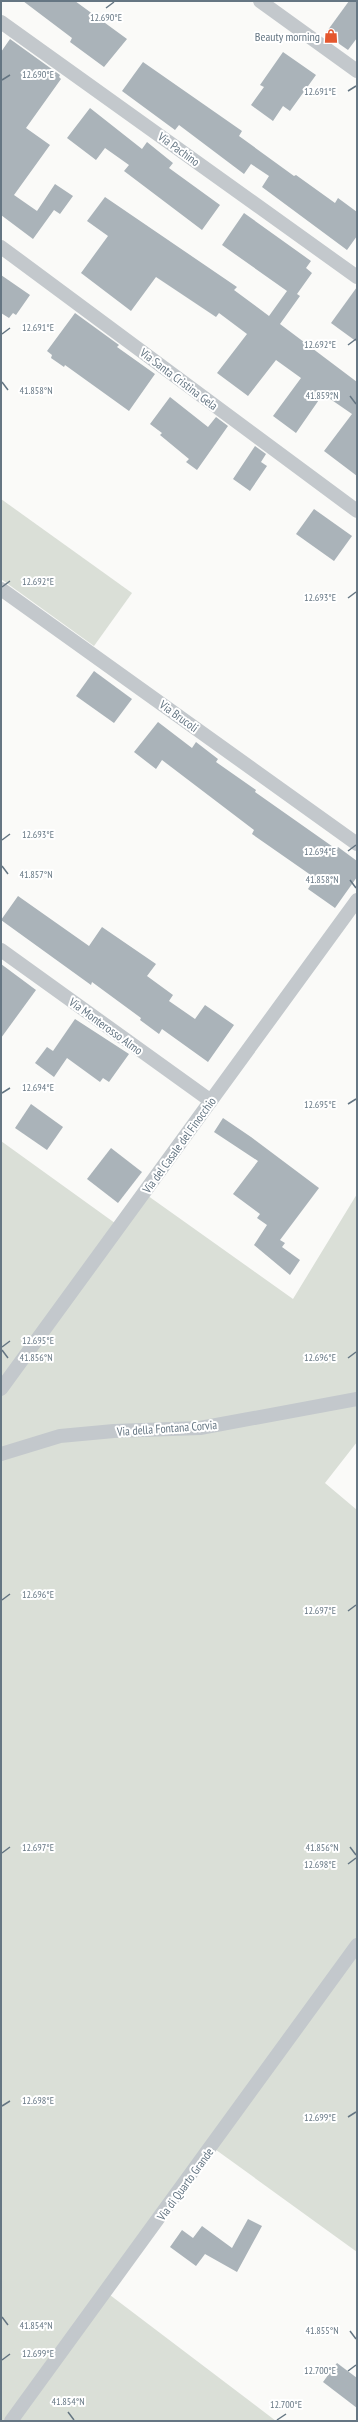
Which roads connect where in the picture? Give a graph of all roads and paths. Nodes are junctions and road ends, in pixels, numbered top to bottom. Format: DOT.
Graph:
graph roads {
  1 [pos="260,1"];
  2 [pos="1,22"];
  3 [pos="357,71"];
  4 [pos="1,247"];
  5 [pos="357,277"];
  6 [pos="357,510"];
  7 [pos="1,589"];
  8 [pos="357,844"];
  9 [pos="357,900"];
  10 [pos="1,950"];
  11 [pos="211,1101"];
  12 [pos="1,1389"];
  13 [pos="357,1399"];
  14 [pos="1,1454"];
  15 [pos="357,1945"];
  16 [pos="11,2421"];
  1 -- 3 [label="street"];
  2 -- 5 [label="street, Via Pachino"];
  4 -- 6 [label="street, Via Santa Cristina Gela"];
  7 -- 8 [label="street, Via Brucoli"];
  9 -- 11 [label="street, Via del Casale del Finocchio"];
  10 -- 11 [label="street, Via Monterosso Almo"];
  11 -- 12 [label="street, Via del Casale del Finocchio"];
  13 -- 14 [label="street, Via della Fontana Corvia"];
  15 -- 16 [label="street, Via di Quarto Grande"];
}
